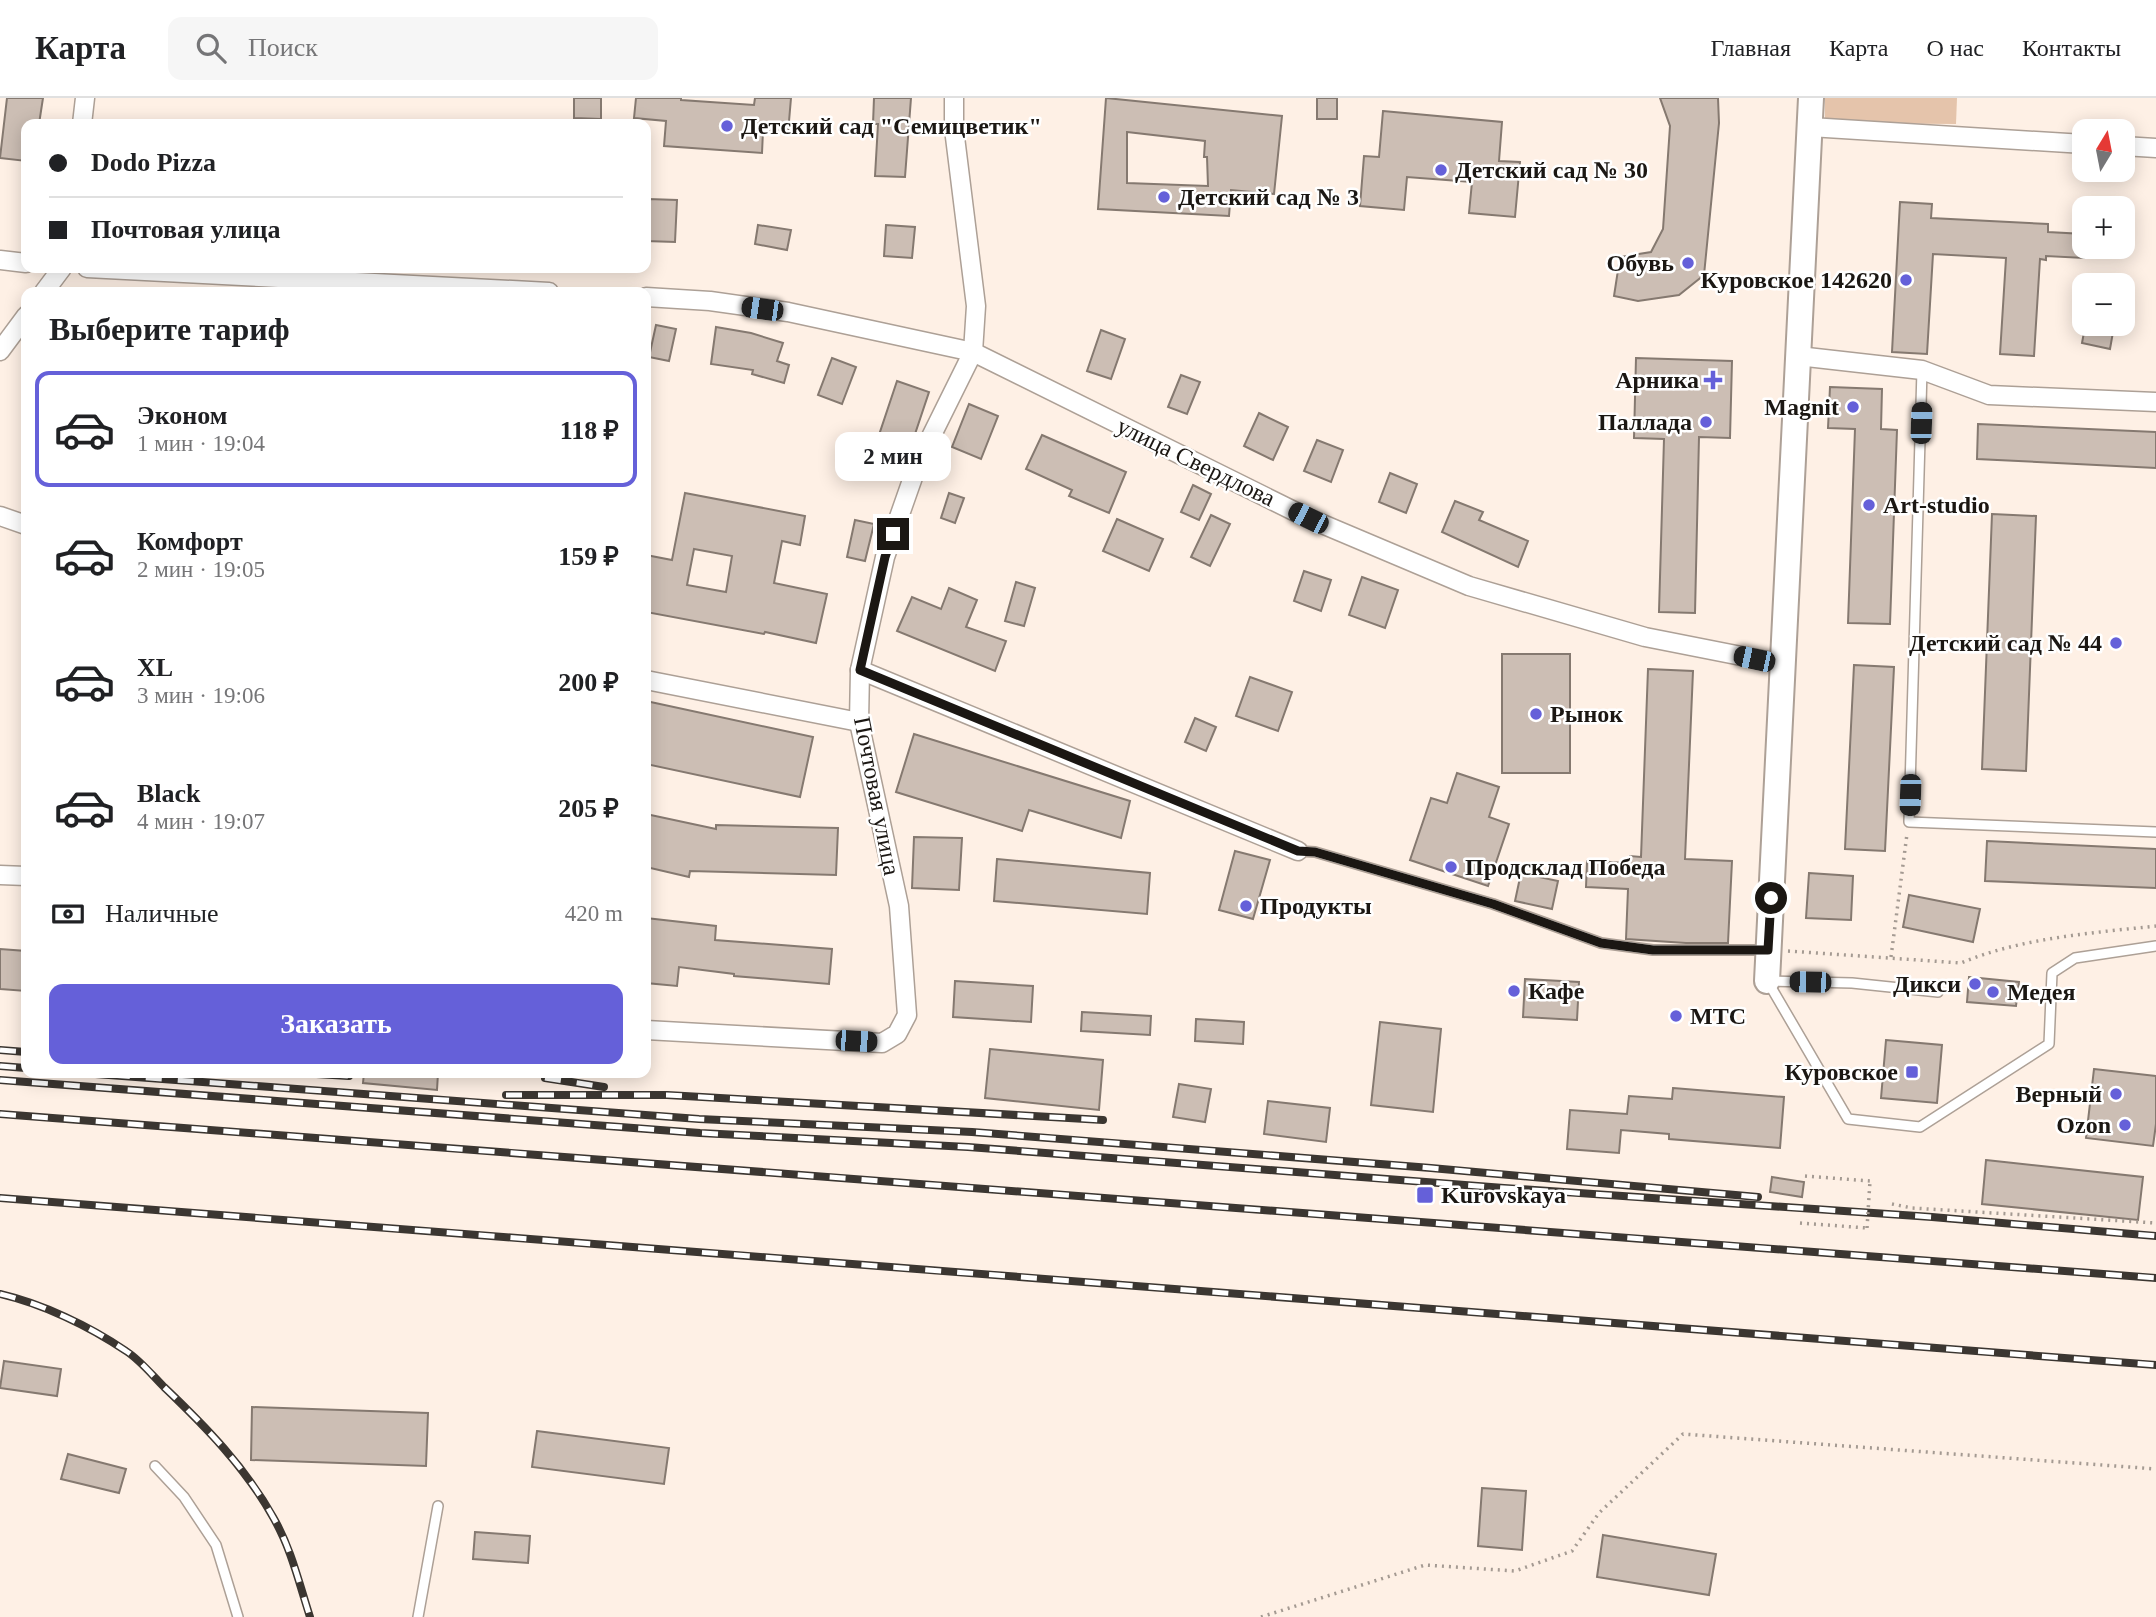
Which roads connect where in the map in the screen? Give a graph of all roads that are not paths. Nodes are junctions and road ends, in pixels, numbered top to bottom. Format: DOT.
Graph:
graph roads {
  1 [pos="85,98"];
  2 [pos="954,98"];
  3 [pos="1811,98"];
  4 [pos="83,119"];
  5 [pos="1810,127"];
  6 [pos="2072,143"];
  7 [pos="2135,147"];
  8 [pos="2156,148"];
  9 [pos="0,260"];
  10 [pos="21,262"];
  11 [pos="183,273"];
  12 [pos="453,287"];
  13 [pos="651,297"];
  14 [pos="21,323"];
  15 [pos="0,351"];
  16 [pos="973,352"];
  17 [pos="1797,356"];
  18 [pos="1922,370"];
  19 [pos="2156,402"];
  20 [pos="0,516"];
  21 [pos="21,523"];
  22 [pos="1782,664"];
  23 [pos="860,670"];
  24 [pos="651,681"];
  25 [pos="859,722"];
  26 [pos="2156,832"];
  27 [pos="1298,851"];
  28 [pos="0,875"];
  29 [pos="21,876"];
  30 [pos="2156,946"];
  31 [pos="1768,950"];
  32 [pos="1767,981"];
  33 [pos="1938,992"];
  34 [pos="651,1030"];
  35 [pos="155,1466"];
  36 [pos="438,1506"];
  37 [pos="238,1617"];
  38 [pos="418,1617"];
  1 -- 4 [label="street"];
  2 -- 16 [label="street, Почтовая улица"];
  3 -- 5 [label="street"];
  5 -- 6 [label="street"];
  5 -- 17 [label="street"];
  7 -- 8 [label="street"];
  9 -- 10 [label="street"];
  11 -- 12 [label="street"];
  13 -- 16 [label="street, улица Свердлова"];
  14 -- 15 [label="street"];
  16 -- 22 [label="street, улица Свердлова"];
  16 -- 23 [label="street, Почтовая улица"];
  17 -- 18 [label="street"];
  17 -- 22 [label="street"];
  18 -- 19 [label="street"];
  18 -- 26 [label="lane"];
  20 -- 21 [label="street"];
  22 -- 31 [label="street"];
  23 -- 25 [label="street, Почтовая улица"];
  23 -- 27 [label="street"];
  24 -- 25 [label="street"];
  25 -- 34 [label="street, Почтовая улица"];
  27 -- 31 [label="lane"];
  28 -- 29 [label="street"];
  30 -- 32 [label="lane"];
  31 -- 32 [label="street"];
  32 -- 33 [label="lane"];
  35 -- 37 [label="lane"];
  36 -- 38 [label="lane"];
}
